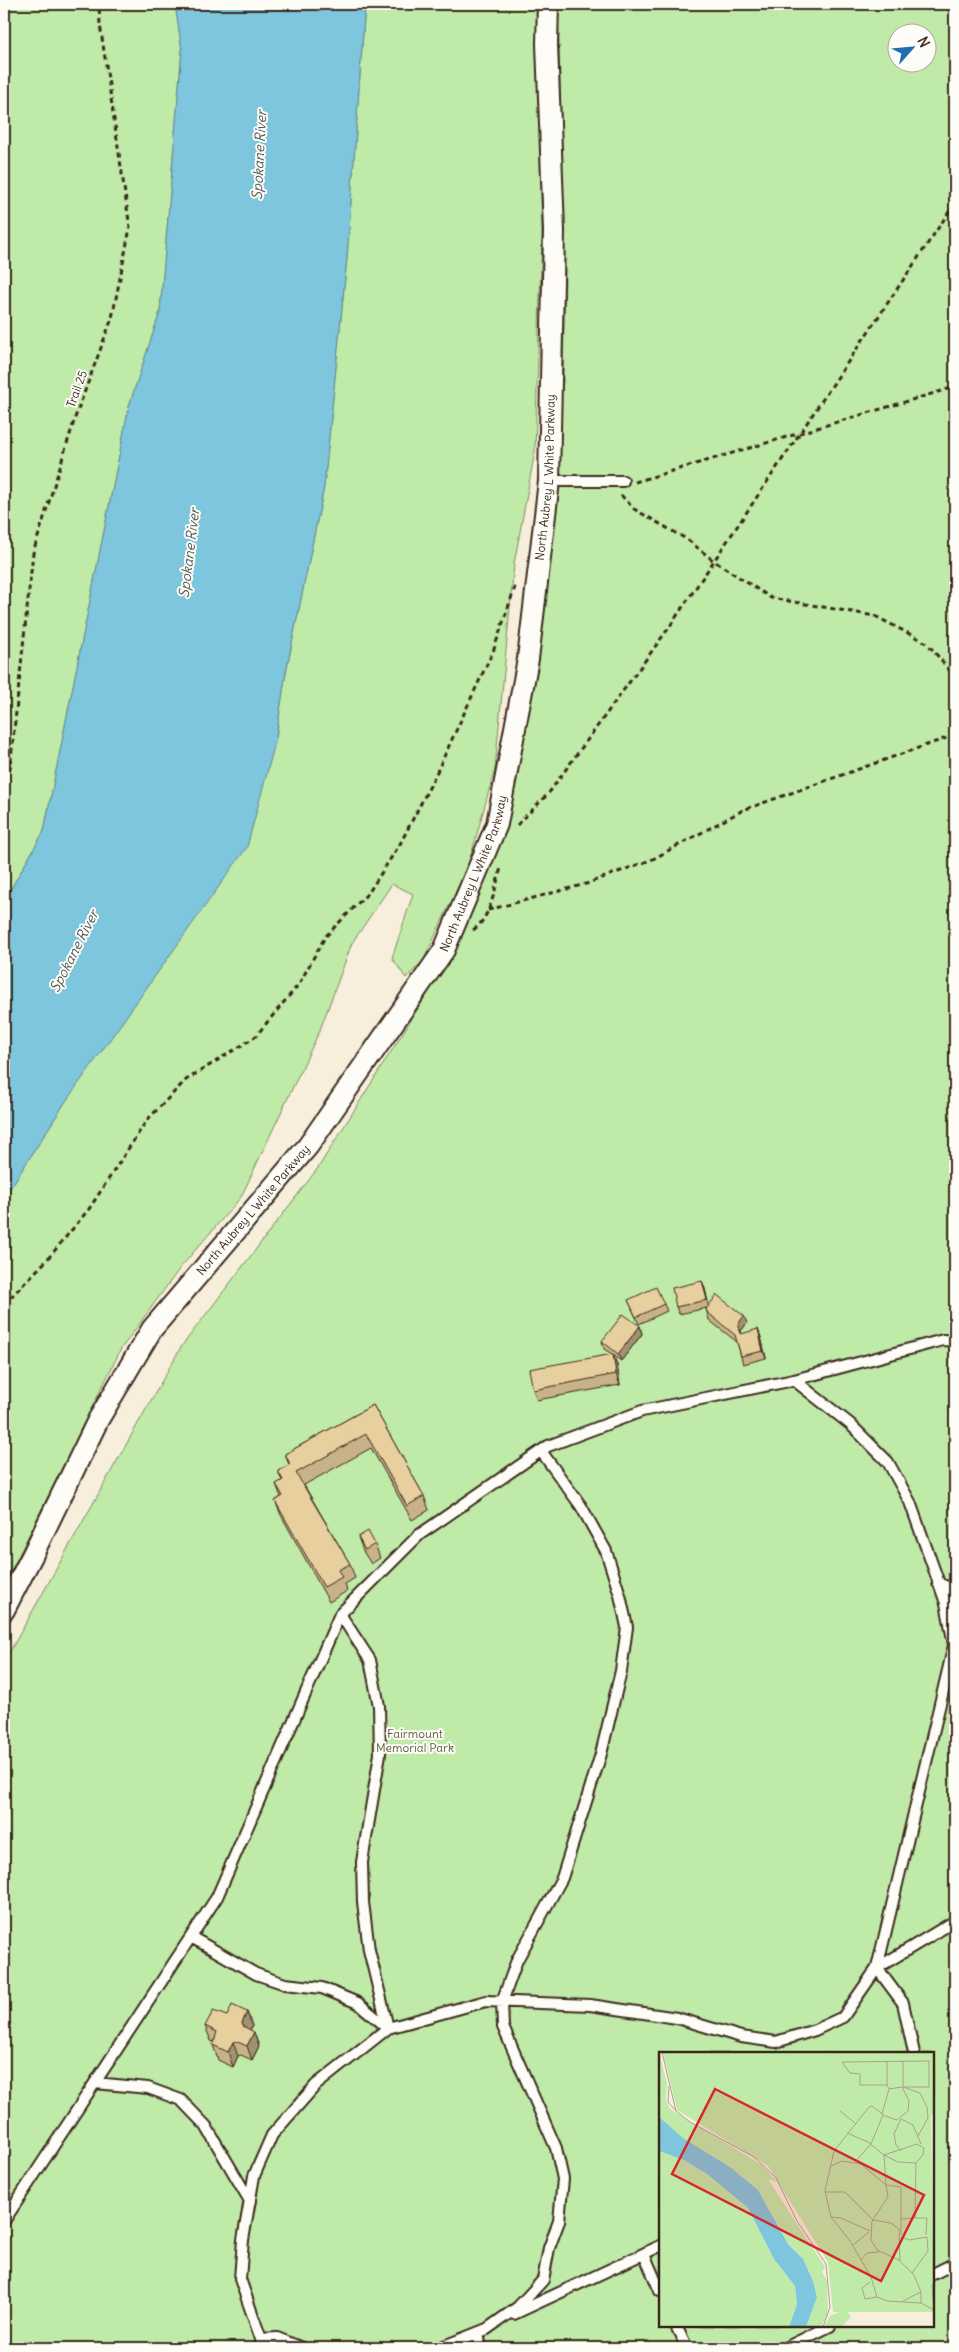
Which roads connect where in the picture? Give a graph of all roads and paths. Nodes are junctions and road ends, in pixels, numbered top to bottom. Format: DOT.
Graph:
graph roads {
  1 [pos="99,4"];
  2 [pos="548,4"];
  3 [pos="955,203"];
  4 [pos="955,388"];
  5 [pos="800,432"];
  6 [pos="549,481"];
  7 [pos="609,481"];
  8 [pos="624,482"];
  9 [pos="714,561"];
  10 [pos="518,578"];
  11 [pos="955,677"];
  12 [pos="955,735"];
  13 [pos="4,778"];
  14 [pos="514,834"];
  15 [pos="504,861"];
  16 [pos="500,870"];
  17 [pos="488,910"];
  18 [pos="4,1304"];
  19 [pos="955,1341"];
  20 [pos="794,1380"];
  21 [pos="541,1451"];
  22 [pos="938,1584"];
  23 [pos="955,1590"];
  24 [pos="4,1610"];
  25 [pos="340,1614"];
  26 [pos="955,1921"];
  27 [pos="191,1937"];
  28 [pos="877,1968"];
  29 [pos="502,2002"];
  30 [pos="388,2028"];
  31 [pos="914,2052"];
  32 [pos="95,2083"];
  33 [pos="250,2201"];
  34 [pos="4,2221"];
  35 [pos="659,2246"];
  36 [pos="644,2254"];
  37 [pos="955,2263"];
  38 [pos="934,2274"];
  39 [pos="659,2290"];
  40 [pos="498,2322"];
  41 [pos="676,2327"];
  42 [pos="828,2327"];
  43 [pos="478,2333"];
  44 [pos="261,2344"];
  45 [pos="302,2348"];
  46 [pos="439,2348"];
  47 [pos="481,2348"];
  48 [pos="687,2348"];
  49 [pos="785,2348"];
  1 -- 13 [label="path, Trail 25"];
  2 -- 6 [label="street, North Aubrey L White Parkway"];
  3 -- 5 [label="path"];
  4 -- 5 [label="path"];
  5 -- 8 [label="path"];
  5 -- 9 [label="path"];
  6 -- 7 [label="lane"];
  6 -- 24 [label="street, North Aubrey L White Parkway"];
  7 -- 8 [label="lane"];
  7 -- 9 [label="path"];
  9 -- 11 [label="path"];
  9 -- 14 [label="path"];
  10 -- 18 [label="path"];
  12 -- 17 [label="path"];
  15 -- 16 [label="path"];
  19 -- 20 [label="lane"];
  20 -- 21 [label="lane"];
  20 -- 22 [label="lane"];
  21 -- 25 [label="lane"];
  21 -- 29 [label="lane"];
  22 -- 23 [label="lane"];
  22 -- 28 [label="lane"];
  25 -- 27 [label="lane"];
  25 -- 30 [label="lane"];
  26 -- 28 [label="lane"];
  27 -- 30 [label="lane"];
  27 -- 32 [label="lane"];
  28 -- 29 [label="lane"];
  28 -- 31 [label="lane"];
  29 -- 30 [label="lane"];
  29 -- 40 [label="lane"];
  30 -- 33 [label="lane"];
  32 -- 33 [label="lane"];
  32 -- 34 [label="lane"];
  33 -- 44 [label="lane"];
  35 -- 36 [label="lane"];
  36 -- 39 [label="lane"];
  36 -- 40 [label="lane"];
  37 -- 38 [label="lane"];
  40 -- 43 [label="lane"];
  41 -- 48 [label="lane"];
  42 -- 49 [label="lane"];
  43 -- 46 [label="lane"];
  43 -- 47 [label="lane"];
  44 -- 45 [label="lane"];
}
